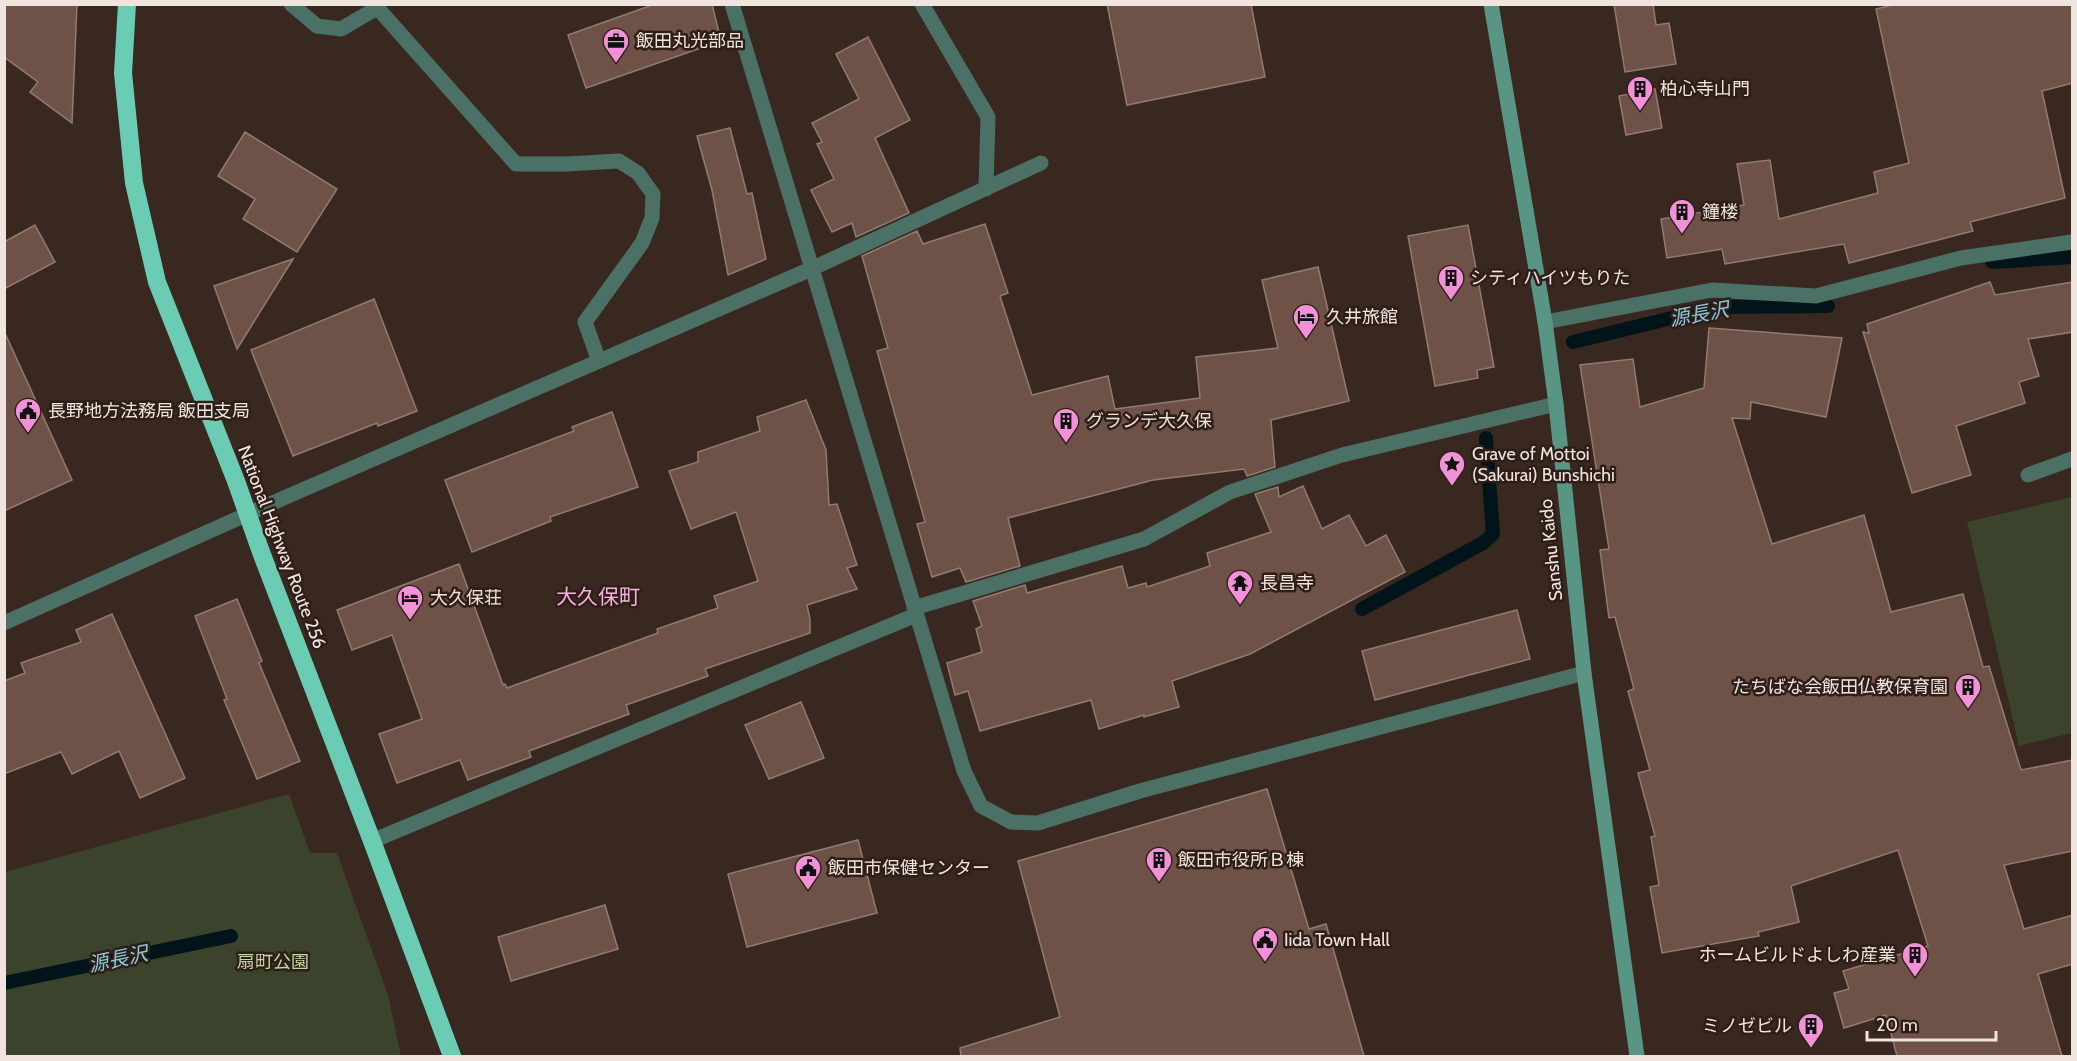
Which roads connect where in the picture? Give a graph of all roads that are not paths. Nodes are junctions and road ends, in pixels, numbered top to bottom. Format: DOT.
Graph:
graph roads {
  1 [pos="127,4"];
  2 [pos="291,4"];
  3 [pos="732,4"];
  4 [pos="922,4"];
  5 [pos="1491,4"];
  6 [pos="376,6"];
  7 [pos="1041,163"];
  8 [pos="986,189"];
  9 [pos="2073,242"];
  10 [pos="811,269"];
  11 [pos="1545,322"];
  12 [pos="598,361"];
  13 [pos="1556,404"];
  14 [pos="2073,459"];
  15 [pos="2028,475"];
  16 [pos="249,514"];
  17 [pos="915,611"];
  18 [pos="4,622"];
  19 [pos="1584,673"];
  20 [pos="372,841"];
  21 [pos="452,1056"];
  22 [pos="1637,1056"];
  1 -- 16 [label="highway, National Highway Route 256"];
  2 -- 6 [label="street"];
  3 -- 10 [label="street"];
  4 -- 8 [label="street"];
  5 -- 11 [label="street, Sanshu Kaido"];
  6 -- 12 [label="street"];
  7 -- 8 [label="street"];
  8 -- 10 [label="street"];
  9 -- 11 [label="street"];
  10 -- 12 [label="street"];
  10 -- 17 [label="street"];
  11 -- 13 [label="street, Sanshu Kaido"];
  12 -- 16 [label="street"];
  13 -- 17 [label="street"];
  13 -- 19 [label="street, Sanshu Kaido"];
  14 -- 15 [label="street"];
  16 -- 18 [label="street"];
  16 -- 20 [label="highway, National Highway Route 256"];
  17 -- 19 [label="street"];
  17 -- 20 [label="street"];
  19 -- 22 [label="street, Sanshu Kaido"];
  20 -- 21 [label="highway, National Highway Route 256"];
}
